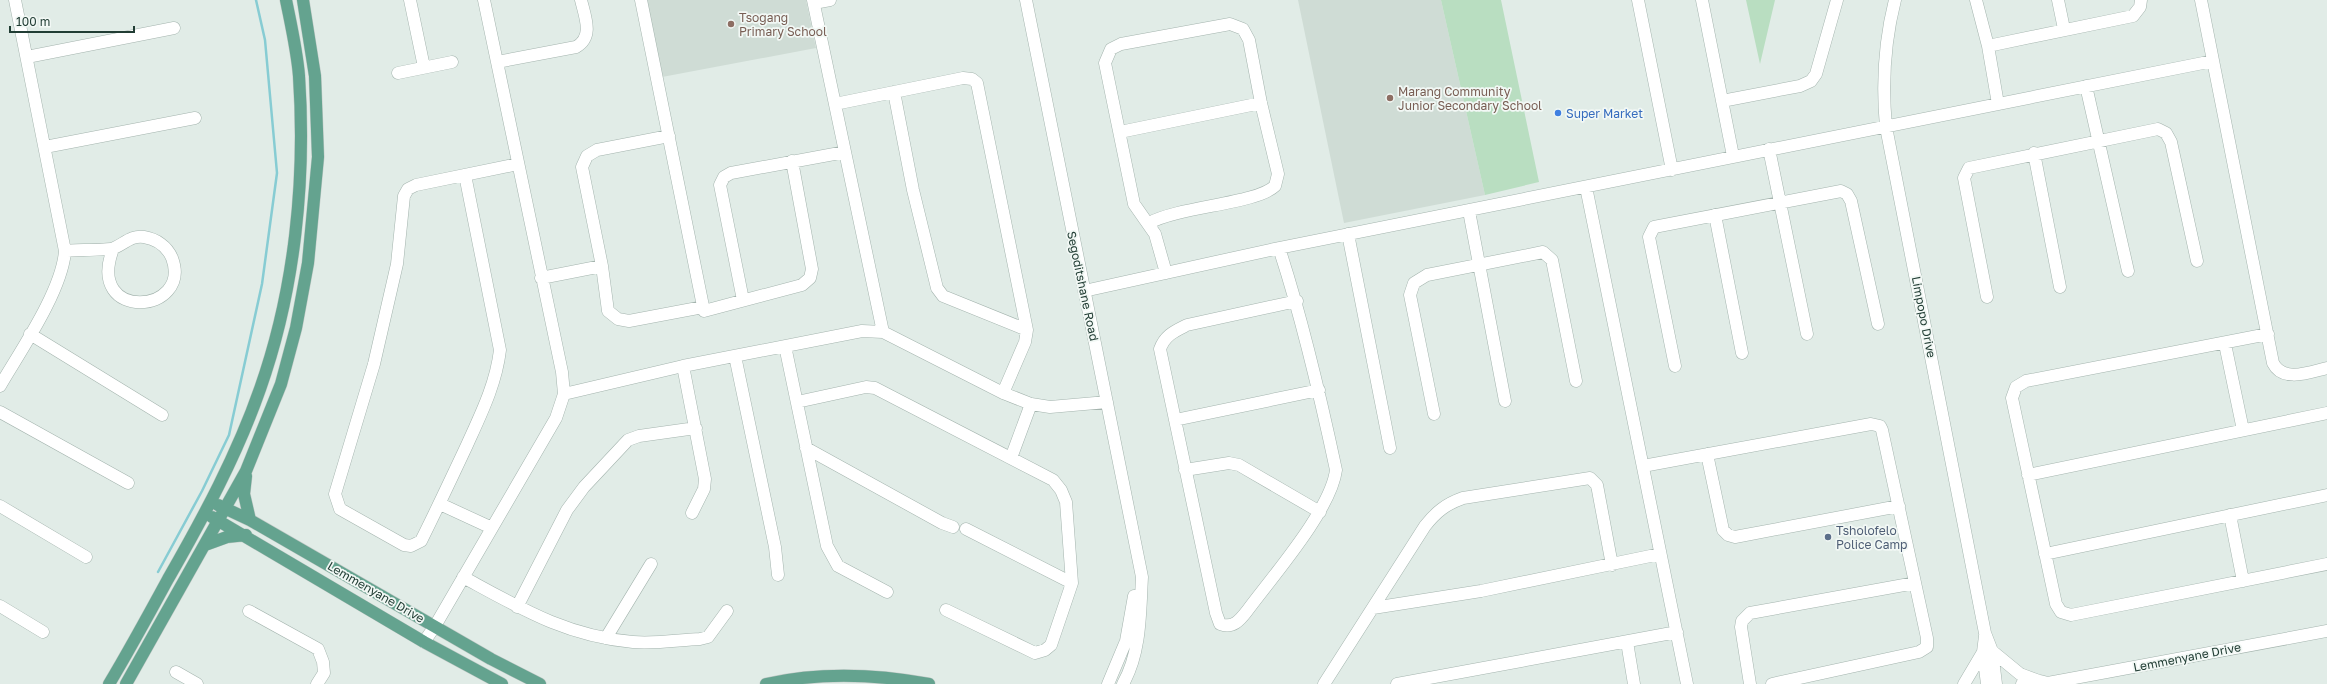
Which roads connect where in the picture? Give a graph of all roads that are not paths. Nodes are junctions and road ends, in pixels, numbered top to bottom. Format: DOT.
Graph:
graph roads {
  1 [pos="15,0"];
  2 [pos="286,0"];
  3 [pos="303,0"];
  4 [pos="410,0"];
  5 [pos="484,0"];
  6 [pos="581,0"];
  7 [pos="641,0"];
  8 [pos="830,0"];
  9 [pos="1026,0"];
  10 [pos="1638,0"];
  11 [pos="1702,0"];
  12 [pos="1837,0"];
  13 [pos="1895,0"];
  14 [pos="1976,0"];
  15 [pos="2058,0"];
  16 [pos="2141,0"];
  17 [pos="2201,0"];
  18 [pos="813,2"];
  19 [pos="174,28"];
  20 [pos="2064,29"];
  21 [pos="1988,46"];
  22 [pos="27,57"];
  23 [pos="2213,61"];
  24 [pos="452,62"];
  25 [pos="497,62"];
  26 [pos="424,67"];
  27 [pos="398,73"];
  28 [pos="2086,86"];
  29 [pos="894,92"];
  30 [pos="1722,101"];
  31 [pos="1261,103"];
  32 [pos="835,104"];
  33 [pos="1998,104"];
  34 [pos="195,118"];
  35 [pos="1886,127"];
  36 [pos="1120,132"];
  37 [pos="669,136"];
  38 [pos="2098,140"];
  39 [pos="45,147"];
  40 [pos="1769,149"];
  41 [pos="844,152"];
  42 [pos="2034,153"];
  43 [pos="1733,156"];
  44 [pos="792,161"];
  45 [pos="518,164"];
  46 [pos="1672,170"];
  47 [pos="465,175"];
  48 [pos="1586,187"];
  49 [pos="1780,202"];
  50 [pos="1469,211"];
  51 [pos="1715,215"];
  52 [pos="1149,223"];
  53 [pos="1348,234"];
  54 [pos="1279,248"];
  55 [pos="113,249"];
  56 [pos="65,251"];
  57 [pos="2197,262"];
  58 [pos="1479,265"];
  59 [pos="602,266"];
  60 [pos="2128,271"];
  61 [pos="1166,273"];
  62 [pos="541,278"];
  63 [pos="2060,287"];
  64 [pos="1084,291"];
  65 [pos="1987,297"];
  66 [pos="743,300"];
  67 [pos="1297,301"];
  68 [pos="703,307"];
  69 [pos="1878,324"];
  70 [pos="1027,330"];
  71 [pos="883,332"];
  72 [pos="30,334"];
  73 [pos="1807,334"];
  74 [pos="2268,334"];
  75 [pos="2225,344"];
  76 [pos="785,346"];
  77 [pos="1742,353"];
  78 [pos="735,356"];
  79 [pos="683,366"];
  80 [pos="1675,366"];
  81 [pos="2327,368"];
  82 [pos="1576,381"];
  83 [pos="0,386"];
  84 [pos="1319,390"];
  85 [pos="1003,393"];
  86 [pos="564,394"];
  87 [pos="1505,401"];
  88 [pos="797,402"];
  89 [pos="1107,402"];
  90 [pos="1031,404"];
  91 [pos="0,412"];
  92 [pos="2327,412"];
  93 [pos="162,414"];
  94 [pos="1434,414"];
  95 [pos="1175,420"];
  96 [pos="696,428"];
  97 [pos="2243,430"];
  98 [pos="806,448"];
  99 [pos="1390,448"];
  100 [pos="1707,454"];
  101 [pos="1011,458"];
  102 [pos="1643,466"];
  103 [pos="1186,470"];
  104 [pos="246,471"];
  105 [pos="2028,475"];
  106 [pos="128,483"];
  107 [pos="2327,495"];
  108 [pos="211,500"];
  109 [pos="440,504"];
  110 [pos="0,506"];
  111 [pos="1899,506"];
  112 [pos="225,509"];
  113 [pos="205,512"];
  114 [pos="1320,512"];
  115 [pos="692,514"];
  116 [pos="2230,515"];
  117 [pos="250,520"];
  118 [pos="219,521"];
  119 [pos="953,527"];
  120 [pos="492,528"];
  121 [pos="966,530"];
  122 [pos="246,535"];
  123 [pos="205,545"];
  124 [pos="1660,554"];
  125 [pos="2045,554"];
  126 [pos="86,557"];
  127 [pos="651,564"];
  128 [pos="1612,564"];
  129 [pos="2327,564"];
  130 [pos="1140,572"];
  131 [pos="778,575"];
  132 [pos="463,577"];
  133 [pos="2243,581"];
  134 [pos="1072,583"];
  135 [pos="1915,583"];
  136 [pos="887,592"];
  137 [pos="0,606"];
  138 [pos="517,607"];
  139 [pos="1373,608"];
  140 [pos="946,610"];
  141 [pos="249,611"];
  142 [pos="726,611"];
  143 [pos="435,626"];
  144 [pos="2327,631"];
  145 [pos="43,632"];
  146 [pos="1677,632"];
  147 [pos="606,638"];
  148 [pos="424,642"];
  149 [pos="1627,642"];
  150 [pos="1987,651"];
  151 [pos="176,672"];
  152 [pos="2045,683"];
  153 [pos="109,684"];
  154 [pos="126,684"];
  155 [pos="197,684"];
  156 [pos="317,684"];
  157 [pos="502,684"];
  158 [pos="540,684"];
  159 [pos="766,684"];
  160 [pos="929,684"];
  161 [pos="1108,684"];
  162 [pos="1123,684"];
  163 [pos="1324,684"];
  164 [pos="1397,684"];
  165 [pos="1634,684"];
  166 [pos="1687,684"];
  167 [pos="1750,684"];
  168 [pos="1772,684"];
  169 [pos="1964,684"];
  170 [pos="1987,684"];
  171 [pos="1996,684"];
  172 [pos="2022,684"];
  1 -- 22 [label="street"];
  2 -- 108 [label="main road"];
  3 -- 104 [label="main road"];
  4 -- 26 [label="street"];
  5 -- 25 [label="street"];
  6 -- 25 [label="street"];
  7 -- 37 [label="street"];
  8 -- 18 [label="street"];
  9 -- 64 [label="street, Segoditshane Road"];
  10 -- 46 [label="street"];
  11 -- 30 [label="street"];
  12 -- 30 [label="street"];
  13 -- 35 [label="street, Limpopo Drive"];
  14 -- 21 [label="street"];
  15 -- 20 [label="street"];
  16 -- 20 [label="street"];
  17 -- 23 [label="street"];
  18 -- 32 [label="street"];
  19 -- 22 [label="street"];
  20 -- 21 [label="street"];
  21 -- 33 [label="street"];
  22 -- 39 [label="street"];
  23 -- 28 [label="street"];
  23 -- 74 [label="street"];
  24 -- 26 [label="street"];
  25 -- 45 [label="street"];
  26 -- 27 [label="street"];
  28 -- 33 [label="street"];
  28 -- 38 [label="street"];
  29 -- 32 [label="street"];
  29 -- 70 [label="street"];
  29 -- 70 [label="street"];
  30 -- 43 [label="street"];
  31 -- 36 [label="street"];
  31 -- 36 [label="street"];
  31 -- 52 [label="street"];
  32 -- 41 [label="street"];
  33 -- 35 [label="street"];
  34 -- 39 [label="street"];
  35 -- 40 [label="street"];
  35 -- 150 [label="street, Limpopo Drive"];
  36 -- 52 [label="street"];
  37 -- 59 [label="street"];
  37 -- 68 [label="street"];
  38 -- 42 [label="street"];
  38 -- 57 [label="street"];
  38 -- 60 [label="street"];
  39 -- 56 [label="street"];
  40 -- 43 [label="street"];
  40 -- 49 [label="street"];
  41 -- 44 [label="street"];
  41 -- 71 [label="street"];
  42 -- 63 [label="street"];
  42 -- 65 [label="street"];
  43 -- 46 [label="street"];
  44 -- 66 [label="street"];
  44 -- 66 [label="street"];
  45 -- 47 [label="street"];
  45 -- 62 [label="street"];
  46 -- 48 [label="street"];
  47 -- 109 [label="street"];
  47 -- 109 [label="street"];
  48 -- 50 [label="street"];
  48 -- 102 [label="street"];
  49 -- 51 [label="street"];
  49 -- 69 [label="street"];
  49 -- 73 [label="street"];
  50 -- 53 [label="street"];
  50 -- 58 [label="street"];
  51 -- 77 [label="street"];
  51 -- 80 [label="street"];
  52 -- 61 [label="street"];
  53 -- 54 [label="street"];
  53 -- 99 [label="street"];
  54 -- 61 [label="street"];
  54 -- 67 [label="street"];
  55 -- 55 [label="street"];
  55 -- 56 [label="street"];
  56 -- 72 [label="street"];
  58 -- 82 [label="street"];
  58 -- 87 [label="street"];
  58 -- 94 [label="street"];
  59 -- 62 [label="street"];
  59 -- 68 [label="street"];
  61 -- 64 [label="street"];
  62 -- 86 [label="street"];
  64 -- 89 [label="street, Segoditshane Road"];
  66 -- 68 [label="street"];
  67 -- 84 [label="street"];
  67 -- 95 [label="street"];
  70 -- 85 [label="street"];
  71 -- 76 [label="street"];
  71 -- 85 [label="street"];
  72 -- 83 [label="street"];
  72 -- 93 [label="street"];
  74 -- 75 [label="street"];
  74 -- 81 [label="street"];
  75 -- 97 [label="street"];
  75 -- 105 [label="street"];
  76 -- 78 [label="street"];
  76 -- 88 [label="street"];
  78 -- 79 [label="street"];
  78 -- 131 [label="street"];
  79 -- 86 [label="street"];
  79 -- 96 [label="street"];
  84 -- 95 [label="street"];
  84 -- 114 [label="street"];
  85 -- 90 [label="street"];
  86 -- 120 [label="street"];
  88 -- 98 [label="street"];
  88 -- 101 [label="street"];
  89 -- 90 [label="street"];
  89 -- 130 [label="street, Segoditshane Road"];
  90 -- 101 [label="street"];
  91 -- 106 [label="street"];
  92 -- 97 [label="street"];
  95 -- 103 [label="street"];
  96 -- 115 [label="street"];
  96 -- 138 [label="street"];
  97 -- 105 [label="street"];
  98 -- 119 [label="street"];
  98 -- 136 [label="street"];
  100 -- 102 [label="street"];
  100 -- 111 [label="street"];
  100 -- 111 [label="street"];
  101 -- 134 [label="street"];
  102 -- 124 [label="street"];
  103 -- 114 [label="street"];
  103 -- 114 [label="street"];
  104 -- 112 [label="main road"];
  104 -- 117 [label="main road"];
  105 -- 125 [label="street"];
  107 -- 116 [label="street"];
  108 -- 112 [label="main road, Lemmenyane Drive"];
  108 -- 113 [label="main road"];
  109 -- 120 [label="street"];
  110 -- 126 [label="street"];
  111 -- 135 [label="street"];
  112 -- 117 [label="main road, Lemmenyane Drive"];
  112 -- 118 [label="main road"];
  113 -- 118 [label="main road, Lemmenyane Drive"];
  113 -- 153 [label="main road"];
  116 -- 125 [label="street"];
  116 -- 133 [label="street"];
  117 -- 143 [label="main road, Lemmenyane Drive"];
  118 -- 122 [label="main road, Lemmenyane Drive"];
  118 -- 123 [label="main road"];
  120 -- 132 [label="street"];
  121 -- 134 [label="street"];
  122 -- 123 [label="main road"];
  122 -- 148 [label="main road, Lemmenyane Drive"];
  123 -- 154 [label="main road"];
  124 -- 128 [label="street"];
  124 -- 146 [label="street"];
  125 -- 133 [label="street"];
  127 -- 147 [label="street"];
  128 -- 139 [label="street"];
  128 -- 139 [label="street"];
  129 -- 133 [label="street"];
  130 -- 161 [label="street, Segoditshane Road"];
  130 -- 162 [label="street, Segoditshane Road"];
  132 -- 138 [label="street"];
  132 -- 143 [label="street"];
  134 -- 140 [label="street"];
  135 -- 167 [label="street"];
  135 -- 168 [label="street"];
  137 -- 145 [label="street"];
  138 -- 147 [label="street"];
  139 -- 163 [label="street"];
  141 -- 156 [label="street"];
  142 -- 147 [label="street"];
  143 -- 148 [label="street"];
  143 -- 158 [label="main road, Lemmenyane Drive"];
  144 -- 152 [label="street, Lemmenyane Drive"];
  146 -- 149 [label="street"];
  146 -- 166 [label="street"];
  148 -- 157 [label="main road, Lemmenyane Drive"];
  149 -- 164 [label="street"];
  149 -- 165 [label="street"];
  150 -- 152 [label="street"];
  150 -- 169 [label="street"];
  150 -- 170 [label="street, Limpopo Drive"];
  150 -- 171 [label="street, Limpopo Drive"];
  151 -- 155 [label="street"];
  152 -- 172 [label="street, Lemmenyane Drive"];
  159 -- 160 [label="main road"];
}
